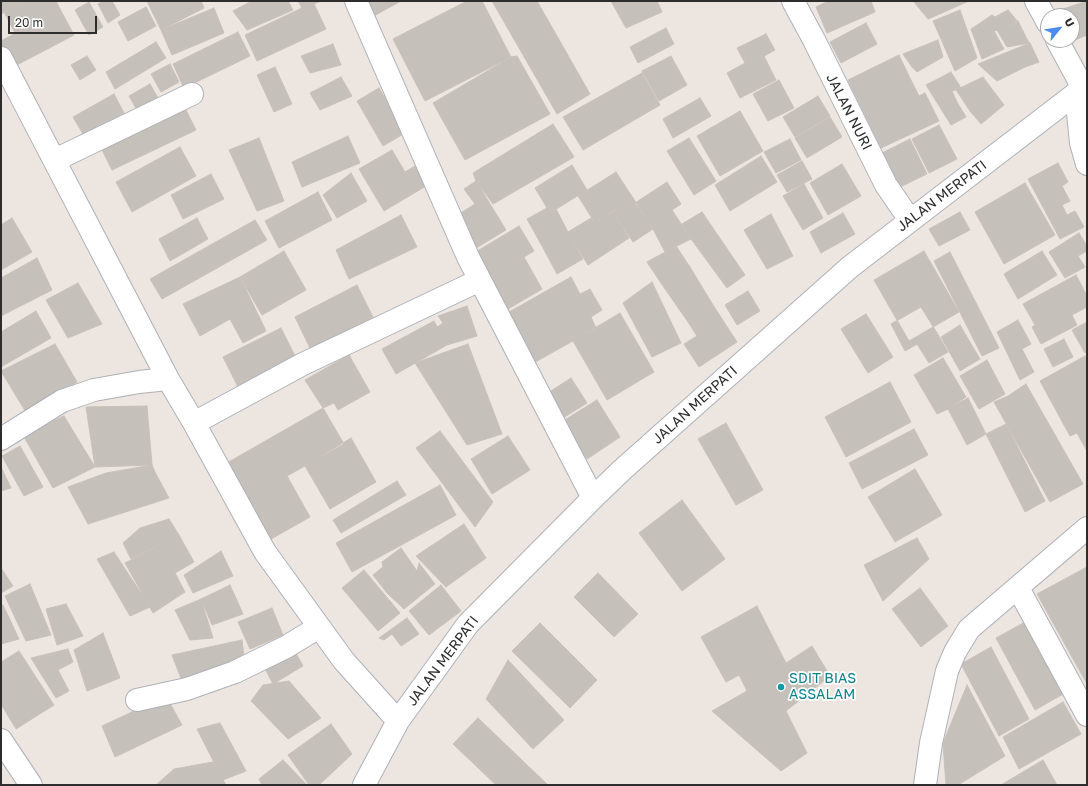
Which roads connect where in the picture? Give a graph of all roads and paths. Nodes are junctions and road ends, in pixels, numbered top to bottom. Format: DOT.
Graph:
graph roads {
  1 [pos="356,1"];
  2 [pos="793,1"];
  3 [pos="1062,48"];
  4 [pos="1,58"];
  5 [pos="1085,86"];
  6 [pos="192,94"];
  7 [pos="54,160"];
  8 [pos="1087,164"];
  9 [pos="910,220"];
  10 [pos="480,280"];
  11 [pos="168,379"];
  12 [pos="194,423"];
  13 [pos="1,439"];
  14 [pos="593,498"];
  15 [pos="1087,528"];
  16 [pos="1018,588"];
  17 [pos="319,627"];
  18 [pos="137,700"];
  19 [pos="1087,715"];
  20 [pos="398,721"];
  21 [pos="1,740"];
  22 [pos="31,785"];
  23 [pos="364,785"];
  24 [pos="925,785"];
  1 -- 10 [label="street"];
  2 -- 9 [label="street, JALAN NURI"];
  3 -- 5 [label="street"];
  4 -- 7 [label="street"];
  5 -- 8 [label="street"];
  5 -- 9 [label="street, JALAN MERPATI"];
  6 -- 7 [label="street"];
  7 -- 11 [label="street"];
  9 -- 14 [label="street, JALAN MERPATI"];
  10 -- 12 [label="street"];
  10 -- 14 [label="street"];
  11 -- 12 [label="street"];
  11 -- 13 [label="street"];
  12 -- 17 [label="street"];
  14 -- 20 [label="street, JALAN MERPATI"];
  15 -- 16 [label="street"];
  16 -- 19 [label="street"];
  16 -- 24 [label="street"];
  17 -- 18 [label="street"];
  17 -- 20 [label="street"];
  20 -- 23 [label="street, JALAN MERPATI"];
  21 -- 22 [label="street"];
}
